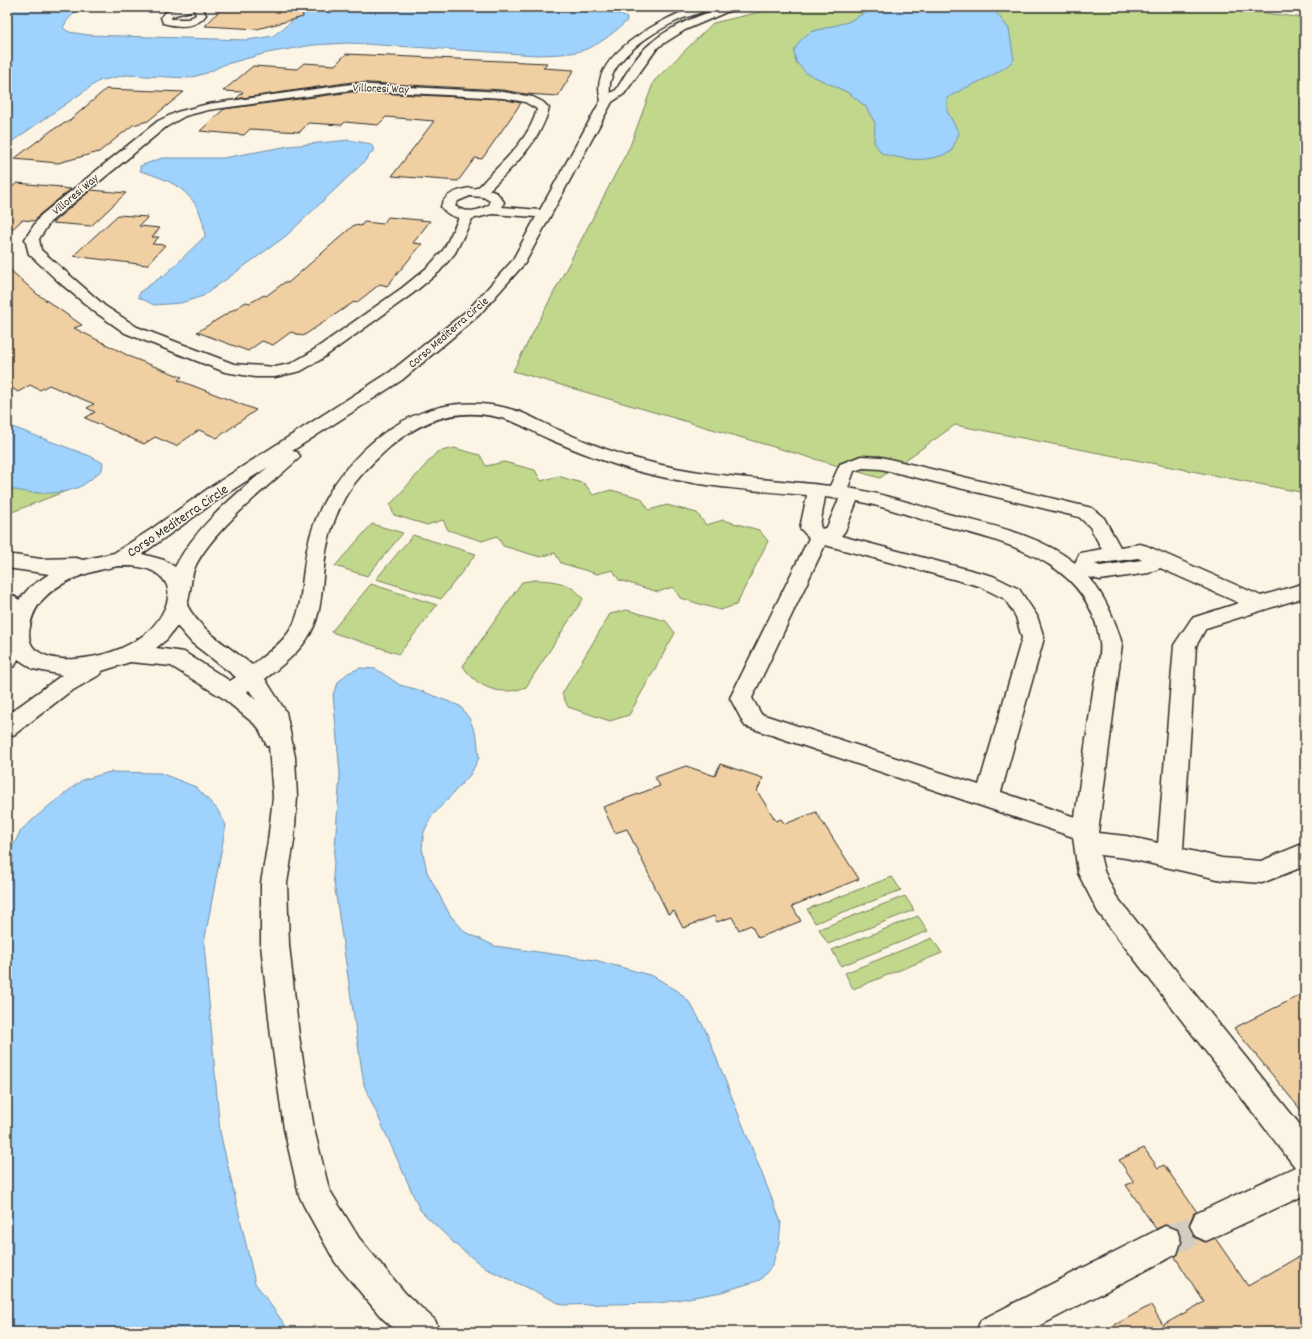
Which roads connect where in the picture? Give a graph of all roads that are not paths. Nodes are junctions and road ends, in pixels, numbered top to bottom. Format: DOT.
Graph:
graph roads {
  1 [pos="193,7"];
  2 [pos="197,7"];
  3 [pos="704,7"];
  4 [pos="1300,7"];
  5 [pos="727,8"];
  6 [pos="1305,8"];
  7 [pos="607,100"];
  8 [pos="480,192"];
  9 [pos="494,205"];
  10 [pos="548,209"];
  11 [pos="468,214"];
  12 [pos="335,415"];
  13 [pos="835,492"];
  14 [pos="819,537"];
  15 [pos="1114,553"];
  16 [pos="1159,558"];
  17 [pos="119,559"];
  18 [pos="7,561"];
  19 [pos="95,562"];
  20 [pos="1078,570"];
  21 [pos="1305,590"];
  22 [pos="178,598"];
  23 [pos="1260,604"];
  24 [pos="15,616"];
  25 [pos="129,654"];
  26 [pos="7,660"];
  27 [pos="100,664"];
  28 [pos="250,677"];
  29 [pos="231,692"];
  30 [pos="7,728"];
  31 [pos="283,757"];
  32 [pos="987,798"];
  33 [pos="1086,837"];
  34 [pos="1305,854"];
  35 [pos="1170,856"];
  36 [pos="1305,1156"];
  37 [pos="1305,1179"];
  38 [pos="1206,1225"];
  39 [pos="1165,1242"];
  40 [pos="423,1332"];
  41 [pos="993,1332"];
  1 -- 2 [label="street"];
  3 -- 7 [label="street"];
  4 -- 6 [label="street"];
  5 -- 7 [label="street, Corso Mediterra Circle"];
  7 -- 10 [label="street, Corso Mediterra Circle"];
  8 -- 9 [label="street"];
  8 -- 11 [label="street"];
  8 -- 11 [label="street, Villoresi Way"];
  9 -- 10 [label="street"];
  9 -- 11 [label="street"];
  10 -- 12 [label="street, Corso Mediterra Circle"];
  12 -- 17 [label="street, Corso Mediterra Circle"];
  12 -- 22 [label="street, Corso Mediterra Circle"];
  13 -- 14 [label="street"];
  13 -- 14 [label="street"];
  13 -- 15 [label="street"];
  13 -- 20 [label="street"];
  13 -- 28 [label="street"];
  14 -- 32 [label="street"];
  14 -- 32 [label="street"];
  15 -- 16 [label="street"];
  15 -- 20 [label="street"];
  16 -- 20 [label="street"];
  16 -- 23 [label="street"];
  17 -- 19 [label="street, Corso Mediterra Circle"];
  17 -- 22 [label="street, Corso Mediterra Circle"];
  18 -- 19 [label="street"];
  19 -- 24 [label="street, Corso Mediterra Circle"];
  20 -- 33 [label="street"];
  21 -- 23 [label="street"];
  22 -- 25 [label="street, Corso Mediterra Circle"];
  22 -- 28 [label="street"];
  23 -- 35 [label="street"];
  24 -- 26 [label="street, Corso Mediterra Circle"];
  24 -- 27 [label="street, Corso Mediterra Circle"];
  25 -- 27 [label="street, Corso Mediterra Circle"];
  25 -- 29 [label="street"];
  27 -- 30 [label="street, Corso Mediterra Circle"];
  28 -- 29 [label="street"];
  28 -- 31 [label="street"];
  29 -- 31 [label="street"];
  31 -- 40 [label="street"];
  32 -- 33 [label="street"];
  33 -- 35 [label="street"];
  33 -- 36 [label="street"];
  34 -- 35 [label="street"];
  37 -- 38 [label="street"];
  39 -- 41 [label="street"];
}
